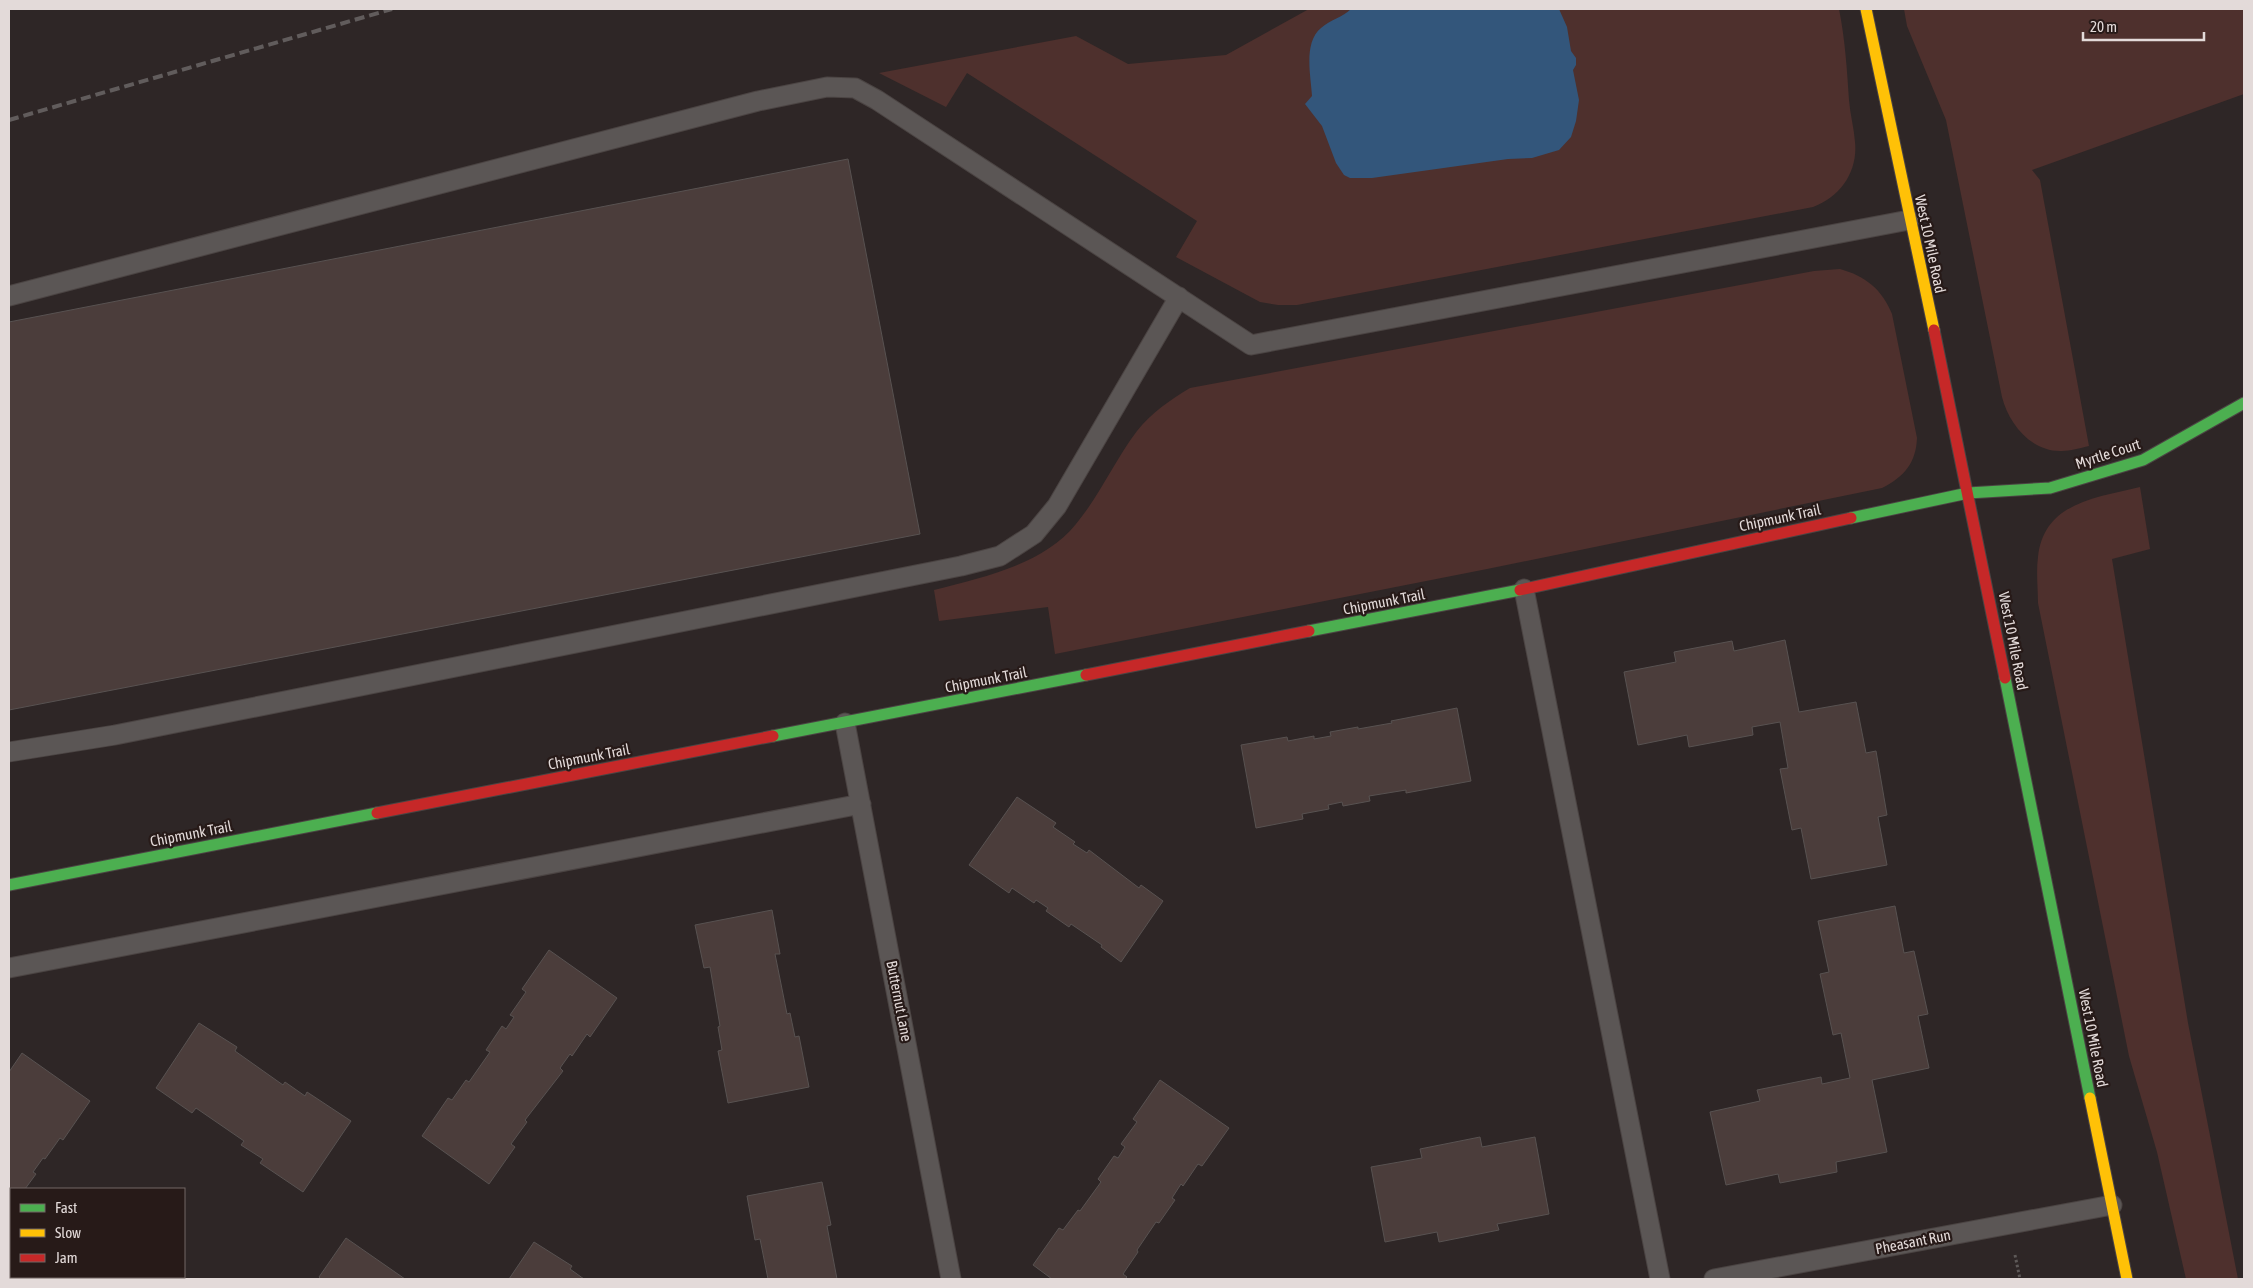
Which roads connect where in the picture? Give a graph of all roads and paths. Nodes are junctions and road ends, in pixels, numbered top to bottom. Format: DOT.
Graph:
graph roads {
  1 [pos="1866,9"];
  2 [pos="1910,220"];
  3 [pos="9,296"];
  4 [pos="1179,297"];
  5 [pos="2244,403"];
  6 [pos="1968,493"];
  7 [pos="1524,589"];
  8 [pos="845,723"];
  9 [pos="9,752"];
  10 [pos="861,804"];
  11 [pos="9,885"];
  12 [pos="9,968"];
  13 [pos="2112,1205"];
  14 [pos="952,1279"];
  15 [pos="1660,1279"];
  16 [pos="1714,1279"];
  17 [pos="2127,1279"];
  1 -- 2 [label="street, West 10 Mile Road"];
  2 -- 4 [label="lane"];
  2 -- 6 [label="street, West 10 Mile Road"];
  3 -- 4 [label="lane"];
  4 -- 9 [label="lane"];
  5 -- 6 [label="street, Myrtle Court"];
  6 -- 7 [label="street, Chipmunk Trail"];
  6 -- 13 [label="street, West 10 Mile Road"];
  7 -- 8 [label="street, Chipmunk Trail"];
  7 -- 15 [label="lane"];
  8 -- 10 [label="lane, Butternut Lane"];
  8 -- 11 [label="street, Chipmunk Trail"];
  10 -- 12 [label="lane"];
  10 -- 14 [label="lane, Butternut Lane"];
  13 -- 16 [label="lane, Pheasant Run"];
  13 -- 17 [label="street, West 10 Mile Road"];
}
